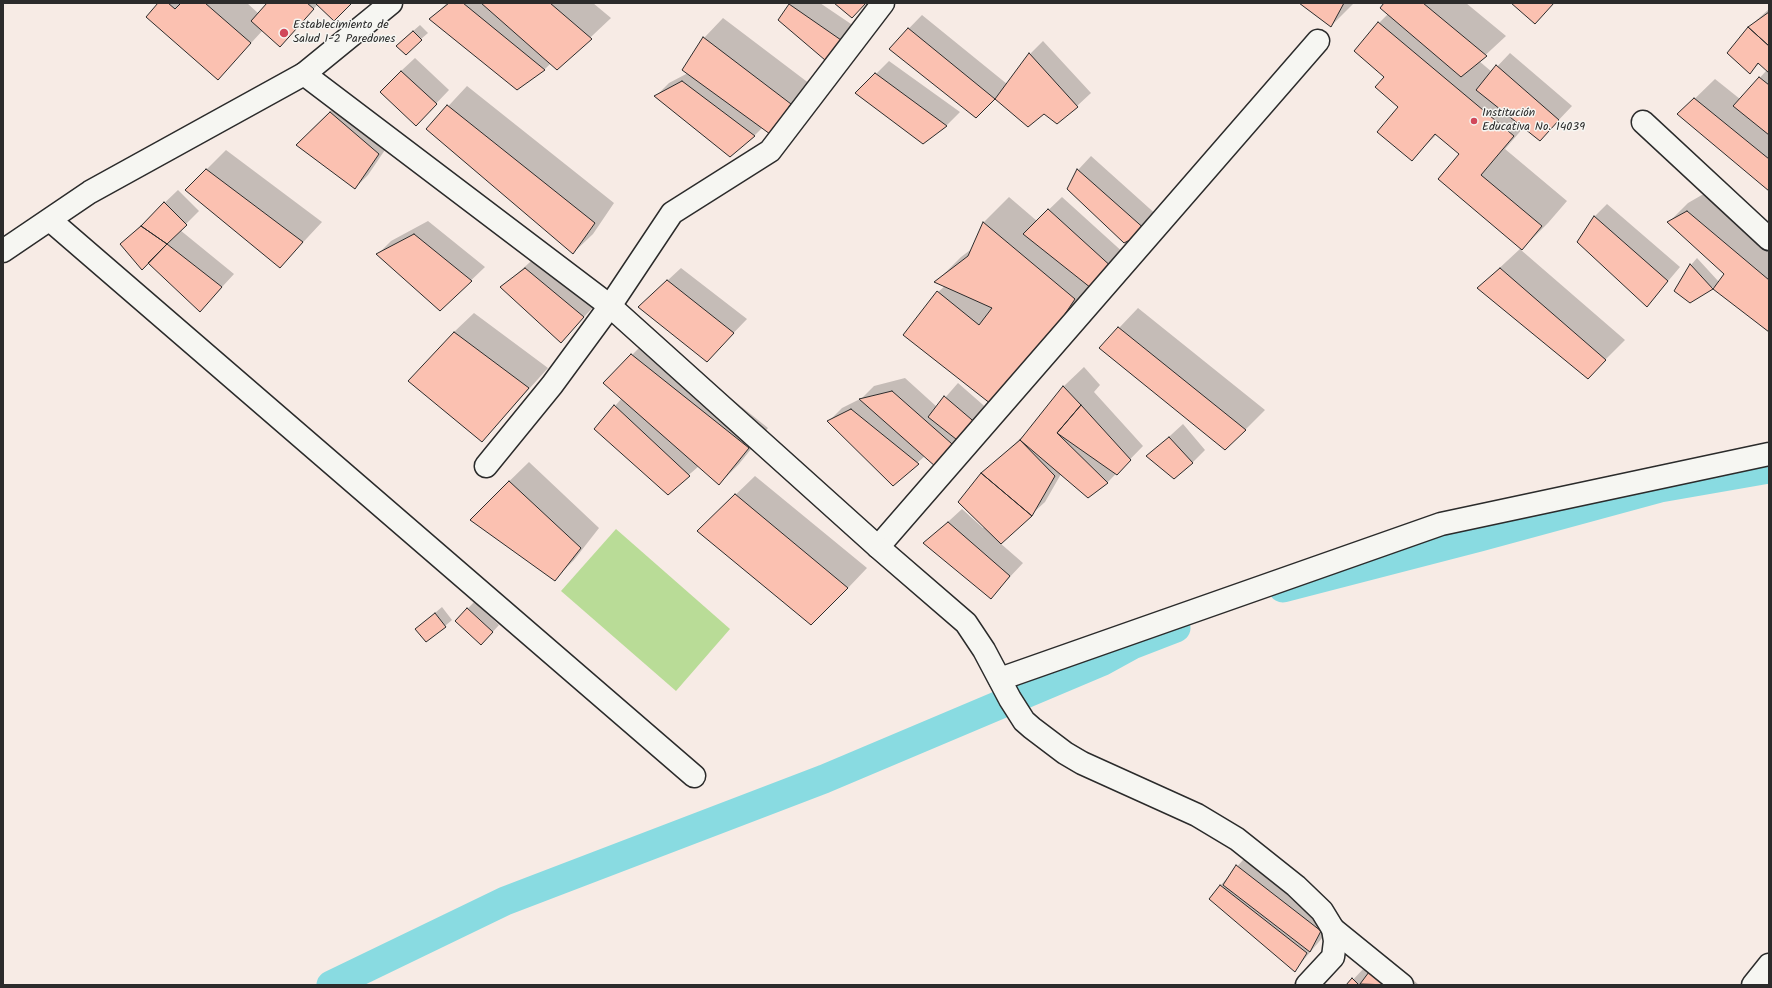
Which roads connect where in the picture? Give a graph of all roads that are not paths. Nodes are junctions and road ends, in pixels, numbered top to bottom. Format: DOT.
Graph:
graph roads {
  1 [pos="391,3"];
  2 [pos="883,3"];
  3 [pos="1318,41"];
  4 [pos="304,74"];
  5 [pos="1643,122"];
  6 [pos="50,220"];
  7 [pos="1769,239"];
  8 [pos="3,252"];
  9 [pos="610,306"];
  10 [pos="1769,454"];
  11 [pos="486,466"];
  12 [pos="878,547"];
  13 [pos="1000,679"];
  14 [pos="694,776"];
  15 [pos="1333,929"];
  16 [pos="1769,965"];
  17 [pos="1307,985"];
  18 [pos="1402,985"];
  19 [pos="1753,985"];
  1 -- 4 [label="street"];
  2 -- 9 [label="street"];
  3 -- 12 [label="street"];
  4 -- 6 [label="street"];
  4 -- 9 [label="street"];
  5 -- 7 [label="street"];
  6 -- 8 [label="street"];
  6 -- 14 [label="street"];
  9 -- 11 [label="street"];
  9 -- 12 [label="street"];
  10 -- 13 [label="street"];
  12 -- 13 [label="street"];
  13 -- 15 [label="street"];
  15 -- 17 [label="street"];
  15 -- 18 [label="street"];
  16 -- 19 [label="street"];
}
